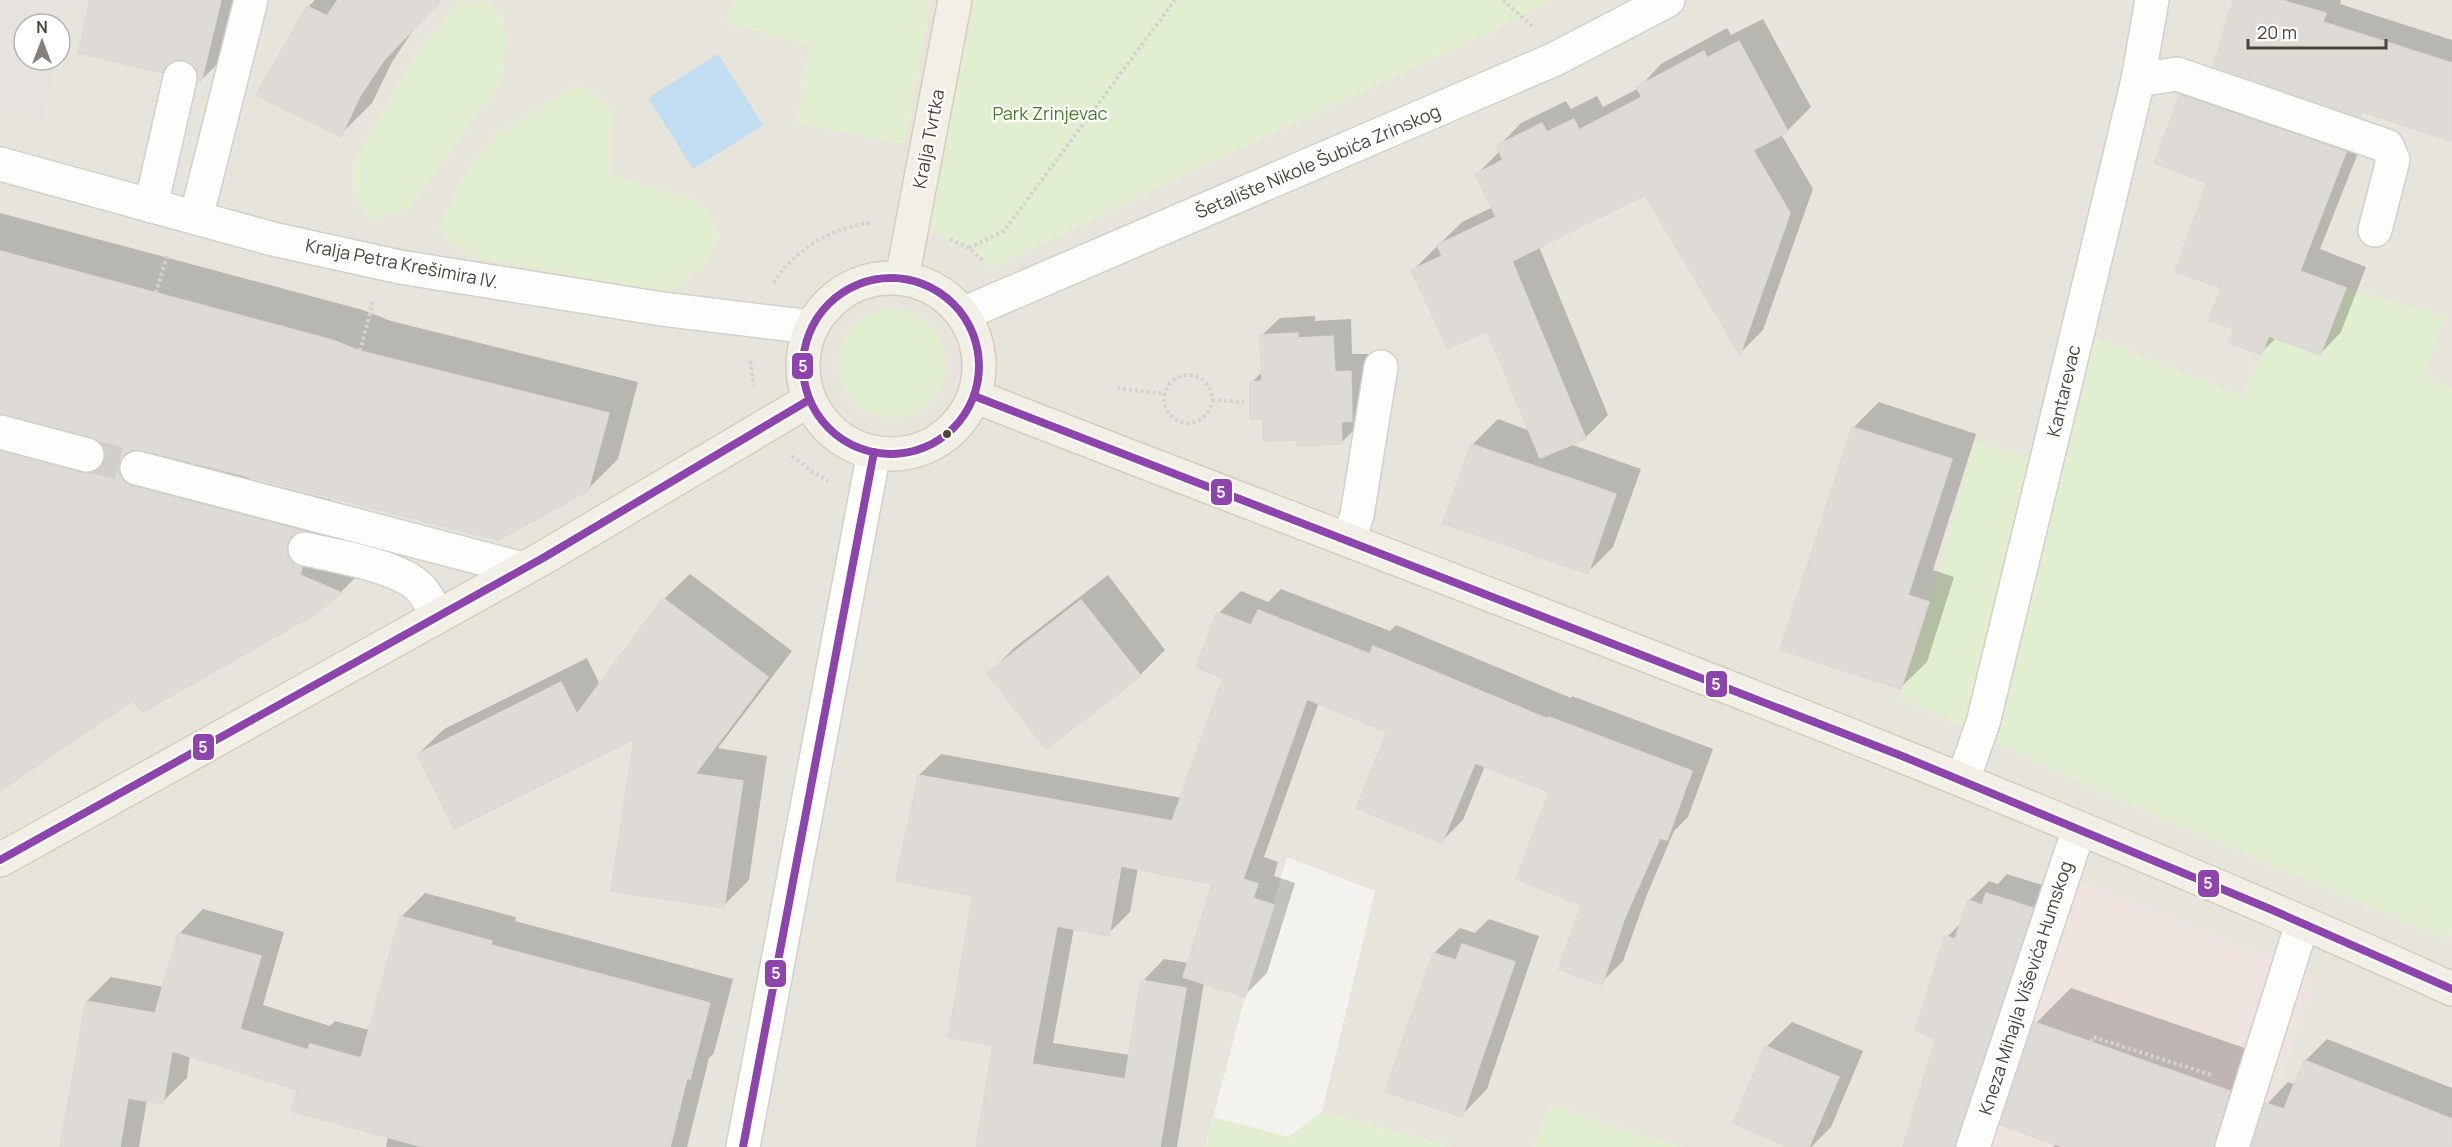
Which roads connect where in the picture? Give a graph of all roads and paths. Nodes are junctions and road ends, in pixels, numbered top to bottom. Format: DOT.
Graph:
graph roads {
  1 [pos="251,0"];
  2 [pos="955,0"];
  3 [pos="1175,0"];
  4 [pos="1668,0"];
  5 [pos="2152,0"];
  6 [pos="180,78"];
  7 [pos="2138,80"];
  8 [pos="0,164"];
  9 [pos="151,206"];
  10 [pos="196,218"];
  11 [pos="881,222"];
  12 [pos="2374,230"];
  13 [pos="969,248"];
  14 [pos="382,263"];
  15 [pos="902,278"];
  16 [pos="769,293"];
  17 [pos="963,314"];
  18 [pos="811,327"];
  19 [pos="360,351"];
  20 [pos="751,354"];
  21 [pos="1381,367"];
  22 [pos="1117,388"];
  23 [pos="755,393"];
  24 [pos="1165,394"];
  25 [pos="975,396"];
  26 [pos="809,400"];
  27 [pos="1212,400"];
  28 [pos="1244,402"];
  29 [pos="0,432"];
  30 [pos="786,449"];
  31 [pos="874,452"];
  32 [pos="87,455"];
  33 [pos="137,468"];
  34 [pos="831,482"];
  35 [pos="1349,540"];
  36 [pos="305,549"];
  37 [pos="523,568"];
  38 [pos="438,616"];
  39 [pos="1963,779"];
  40 [pos="2079,829"];
  41 [pos="0,860"];
  42 [pos="2302,924"];
  43 [pos="2452,989"];
  44 [pos="2091,1042"];
  45 [pos="2255,1072"];
  46 [pos="744,1147"];
  47 [pos="1972,1147"];
  48 [pos="2232,1147"];
  1 -- 10 [label="street"];
  2 -- 15 [label="main road, Kralja Tvrtka"];
  3 -- 13 [label="path"];
  4 -- 17 [label="street, Šetalište Nikole Šubića Zrinskog"];
  5 -- 7 [label="street, Kantarevac"];
  6 -- 9 [label="street"];
  7 -- 12 [label="street"];
  7 -- 39 [label="street, Kantarevac"];
  8 -- 9 [label="street, Kralja Petra Krešimira IV."];
  9 -- 10 [label="street, Kralja Petra Krešimira IV."];
  10 -- 14 [label="street, Kralja Petra Krešimira IV."];
  11 -- 16 [label="path"];
  14 -- 18 [label="street, Kralja Petra Krešimira IV."];
  14 -- 19 [label="path"];
  15 -- 17 [label="main road"];
  15 -- 18 [label="main road"];
  17 -- 25 [label="main road"];
  18 -- 26 [label="main road"];
  20 -- 23 [label="path"];
  21 -- 35 [label="street"];
  22 -- 24 [label="path"];
  24 -- 27 [label="path"];
  24 -- 27 [label="path"];
  25 -- 31 [label="main road"];
  25 -- 35 [label="main road"];
  26 -- 31 [label="main road"];
  26 -- 37 [label="main road"];
  27 -- 28 [label="path"];
  29 -- 32 [label="street"];
  30 -- 34 [label="path"];
  31 -- 46 [label="street"];
  33 -- 37 [label="street"];
  35 -- 39 [label="main road"];
  36 -- 38 [label="street"];
  37 -- 38 [label="main road"];
  38 -- 41 [label="main road"];
  39 -- 40 [label="main road"];
  40 -- 42 [label="main road"];
  40 -- 47 [label="street, Kneza Mihajla Viševića Humskog"];
  42 -- 43 [label="main road"];
  42 -- 45 [label="street"];
  44 -- 45 [label="path"];
  45 -- 48 [label="street"];
}
